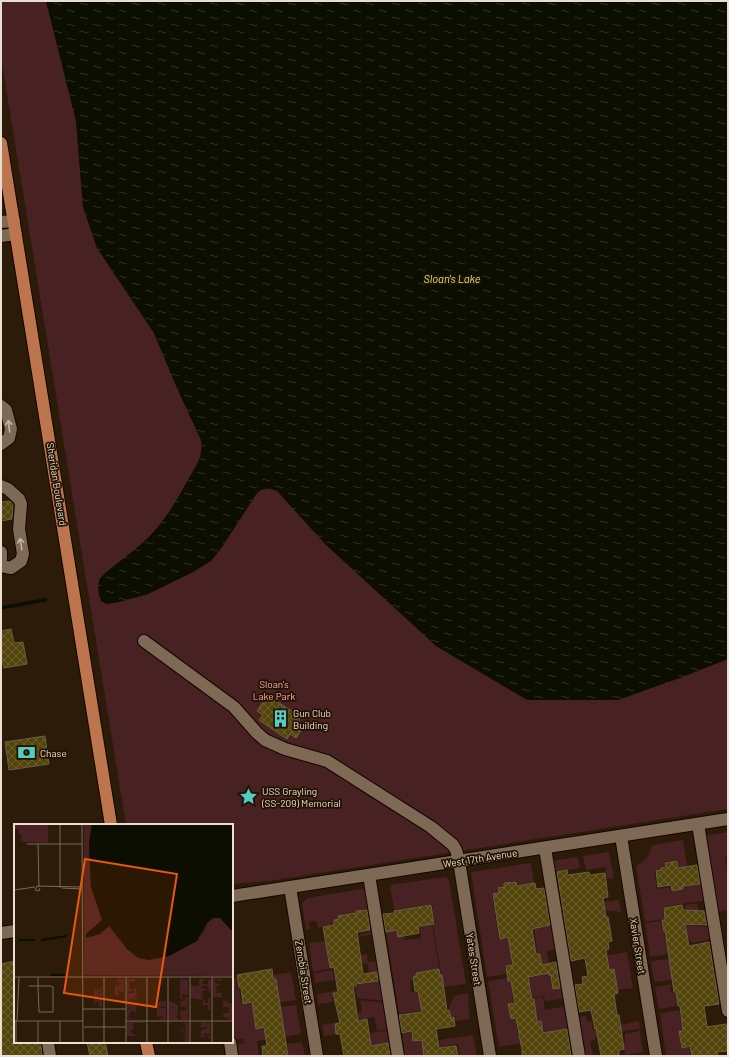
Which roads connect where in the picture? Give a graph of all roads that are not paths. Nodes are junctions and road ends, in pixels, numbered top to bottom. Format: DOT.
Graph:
graph roads {
  1 [pos="1,143"];
  2 [pos="14,221"];
  3 [pos="1,222"];
  4 [pos="16,234"];
  5 [pos="1,236"];
  6 [pos="1,406"];
  7 [pos="1,444"];
  8 [pos="1,486"];
  9 [pos="1,552"];
  10 [pos="1,559"];
  11 [pos="1,566"];
  12 [pos="144,641"];
  13 [pos="728,819"];
  14 [pos="111,824"];
  15 [pos="698,824"];
  16 [pos="621,836"];
  17 [pos="545,848"];
  18 [pos="459,861"];
  19 [pos="369,875"];
  20 [pos="290,887"];
  21 [pos="233,896"];
  22 [pos="14,931"];
  23 [pos="1,933"];
  24 [pos="728,1012"];
  25 [pos="48,1043"];
  26 [pos="146,1043"];
  27 [pos="230,1043"];
  28 [pos="50,1056"];
  29 [pos="149,1056"];
  30 [pos="232,1056"];
  31 [pos="317,1056"];
  32 [pos="398,1056"];
  33 [pos="490,1056"];
  34 [pos="578,1056"];
  35 [pos="656,1056"];
  1 -- 2 [label="main road, Sheridan Boulevard"];
  2 -- 3 [label="street"];
  2 -- 4 [label="main road, Sheridan Boulevard"];
  4 -- 5 [label="street"];
  4 -- 14 [label="main road, Sheridan Boulevard"];
  7 -- 6 [label="street, one-way"];
  11 -- 8 [label="street, one-way"];
  9 -- 10 [label="street"];
  12 -- 18 [label="street, Yates Street"];
  13 -- 15 [label="street, West 17th Avenue"];
  15 -- 16 [label="street, West 17th Avenue"];
  15 -- 24 [label="street"];
  16 -- 17 [label="street, West 17th Avenue"];
  16 -- 35 [label="street, Xavier Street"];
  17 -- 18 [label="street, West 17th Avenue"];
  17 -- 34 [label="street"];
  18 -- 19 [label="street, West 17th Avenue"];
  18 -- 33 [label="street, Yates Street"];
  19 -- 20 [label="street, West 17th Avenue"];
  19 -- 32 [label="street"];
  20 -- 21 [label="street, West 17th Avenue"];
  20 -- 31 [label="street, Zenobia Street"];
  22 -- 23 [label="street"];
  25 -- 28 [label="street"];
  26 -- 29 [label="main road"];
  27 -- 30 [label="street"];
}
